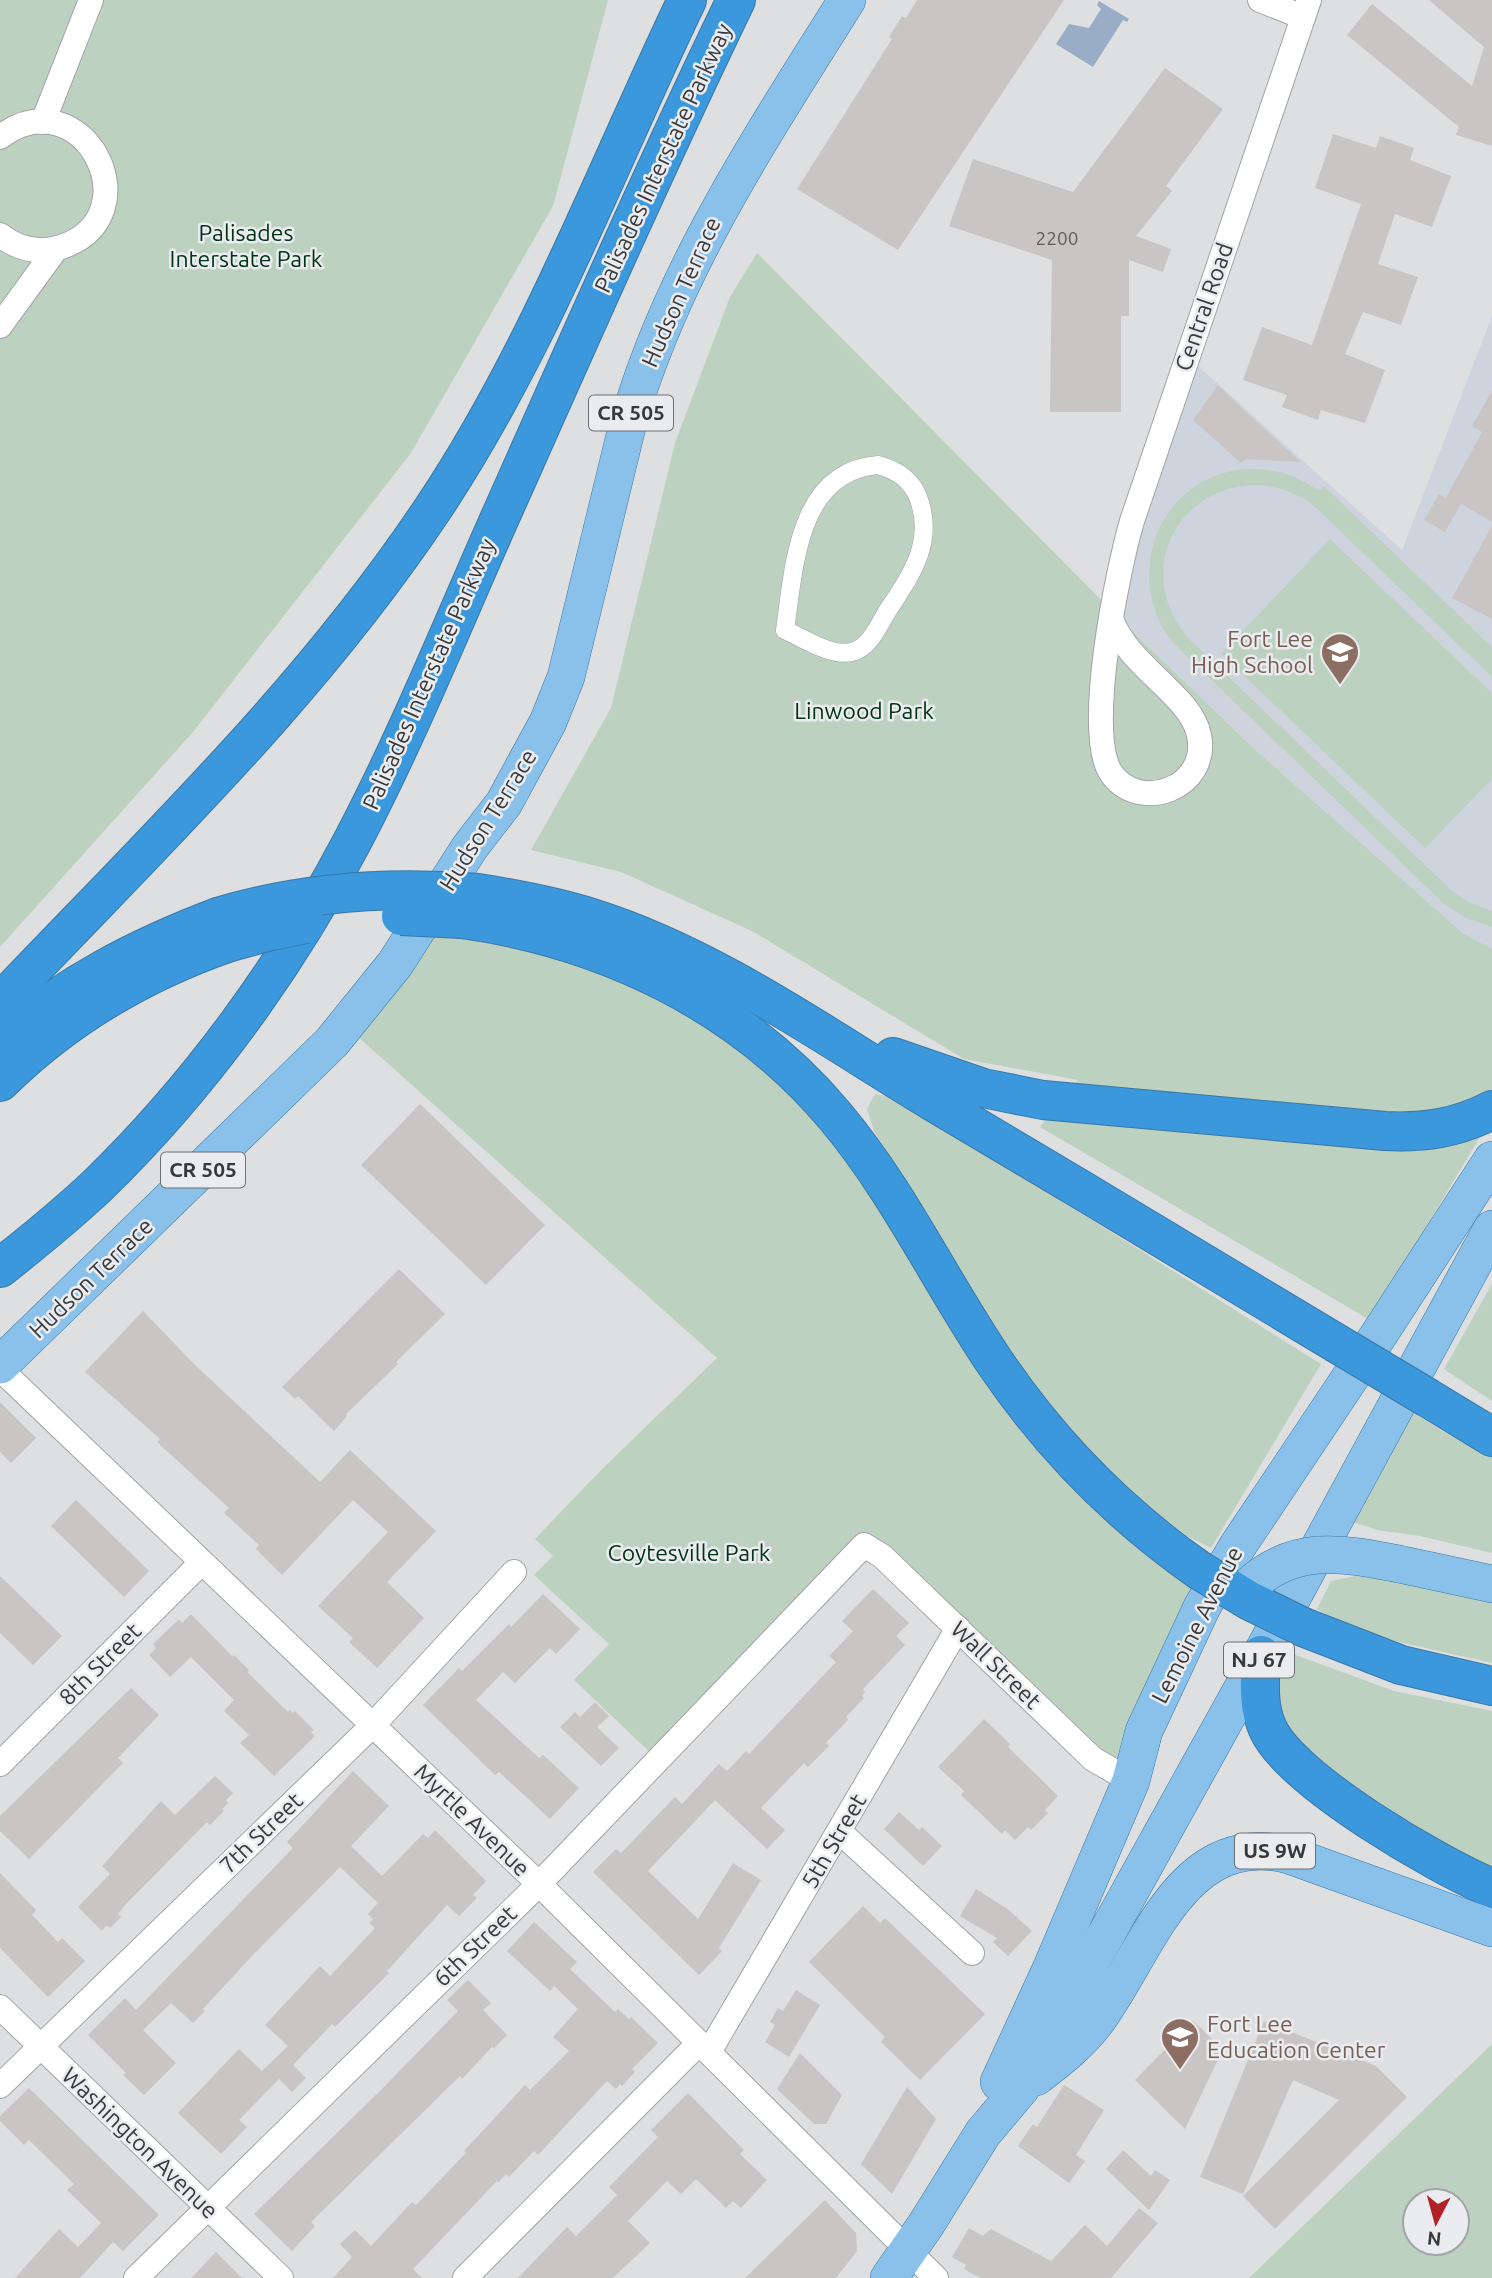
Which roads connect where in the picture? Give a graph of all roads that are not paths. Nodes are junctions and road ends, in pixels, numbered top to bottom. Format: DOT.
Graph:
graph roads {
  1 [pos="91,0"];
  2 [pos="687,0"];
  3 [pos="736,0"];
  4 [pos="847,0"];
  5 [pos="1260,0"];
  6 [pos="1306,9"];
  7 [pos="43,122"];
  8 [pos="0,137"];
  9 [pos="0,235"];
  10 [pos="56,249"];
  11 [pos="0,326"];
  12 [pos="1111,618"];
  13 [pos="856,650"];
  14 [pos="470,906"];
  15 [pos="223,930"];
  16 [pos="0,1003"];
  17 [pos="802,1022"];
  18 [pos="0,1042"];
  19 [pos="0,1082"];
  20 [pos="1492,1110"];
  21 [pos="1492,1160"];
  22 [pos="1492,1229"];
  23 [pos="0,1268"];
  24 [pos="0,1367"];
  25 [pos="1492,1437"];
  26 [pos="864,1545"];
  27 [pos="201,1563"];
  28 [pos="514,1572"];
  29 [pos="1492,1584"];
  30 [pos="958,1628"];
  31 [pos="1261,1655"];
  32 [pos="1484,1686"];
  33 [pos="373,1726"];
  34 [pos="0,1764"];
  35 [pos="1131,1781"];
  36 [pos="840,1832"];
  37 [pos="539,1884"];
  38 [pos="1492,1888"];
  39 [pos="1492,1928"];
  40 [pos="972,1953"];
  41 [pos="0,2007"];
  42 [pos="41,2047"];
  43 [pos="704,2048"];
  44 [pos="0,2086"];
  45 [pos="1021,2088"];
  46 [pos="983,2133"];
  47 [pos="208,2208"];
  48 [pos="899,2264"];
  49 [pos="136,2278"];
  50 [pos="281,2278"];
  51 [pos="465,2278"];
  52 [pos="936,2278"];
  1 -- 7 [label="street"];
  2 -- 16 [label="highway, Palisades Interstate Parkway"];
  3 -- 23 [label="highway, Palisades Interstate Parkway"];
  4 -- 24 [label="main road, Hudson Terrace / CR 505"];
  5 -- 6 [label="street"];
  6 -- 12 [label="street, Central Road"];
  7 -- 8 [label="street"];
  7 -- 10 [label="street"];
  9 -- 10 [label="street"];
  10 -- 11 [label="street"];
  12 -- 12 [label="street, Central Road"];
  13 -- 13 [label="street"];
  14 -- 15 [label="highway, bridge"];
  14 -- 17 [label="highway"];
  14 -- 32 [label="highway, bridge"];
  15 -- 18 [label="highway"];
  15 -- 19 [label="highway"];
  17 -- 20 [label="highway"];
  17 -- 25 [label="highway, bridge"];
  21 -- 35 [label="main road, Lemoine Avenue"];
  22 -- 31 [label="main road, Lemoine Avenue / NJ 67"];
  24 -- 27 [label="street, Myrtle Avenue"];
  26 -- 30 [label="street, Wall Street"];
  26 -- 37 [label="street, 6th Street"];
  27 -- 33 [label="street, Myrtle Avenue"];
  27 -- 34 [label="street, 8th Street"];
  28 -- 33 [label="street, 7th Street"];
  29 -- 35 [label="main road, US 9W, bridge"];
  30 -- 35 [label="street, Wall Street"];
  30 -- 36 [label="street, 5th Street"];
  31 -- 38 [label="highway"];
  31 -- 45 [label="main road, Lemoine Avenue / NJ 67"];
  33 -- 37 [label="street, Myrtle Avenue"];
  33 -- 42 [label="street, 7th Street"];
  35 -- 46 [label="main road, Lemoine Avenue / US 9W"];
  36 -- 40 [label="street"];
  36 -- 43 [label="street, 5th Street"];
  37 -- 43 [label="street, Myrtle Avenue"];
  37 -- 47 [label="street, 6th Street"];
  39 -- 45 [label="main road, US 9W"];
  41 -- 42 [label="street, Washington Avenue"];
  42 -- 44 [label="street, 7th Street"];
  42 -- 47 [label="street, Washington Avenue"];
  43 -- 48 [label="street, Myrtle Avenue"];
  43 -- 51 [label="street, 5th Street"];
  45 -- 46 [label="main road, Lemoine Avenue / US 9W"];
  46 -- 48 [label="main road, Lemoine Avenue / US 9W"];
  47 -- 49 [label="street, 6th Street"];
  47 -- 50 [label="street, Washington Avenue"];
  48 -- 52 [label="street, Myrtle Avenue"];
}
